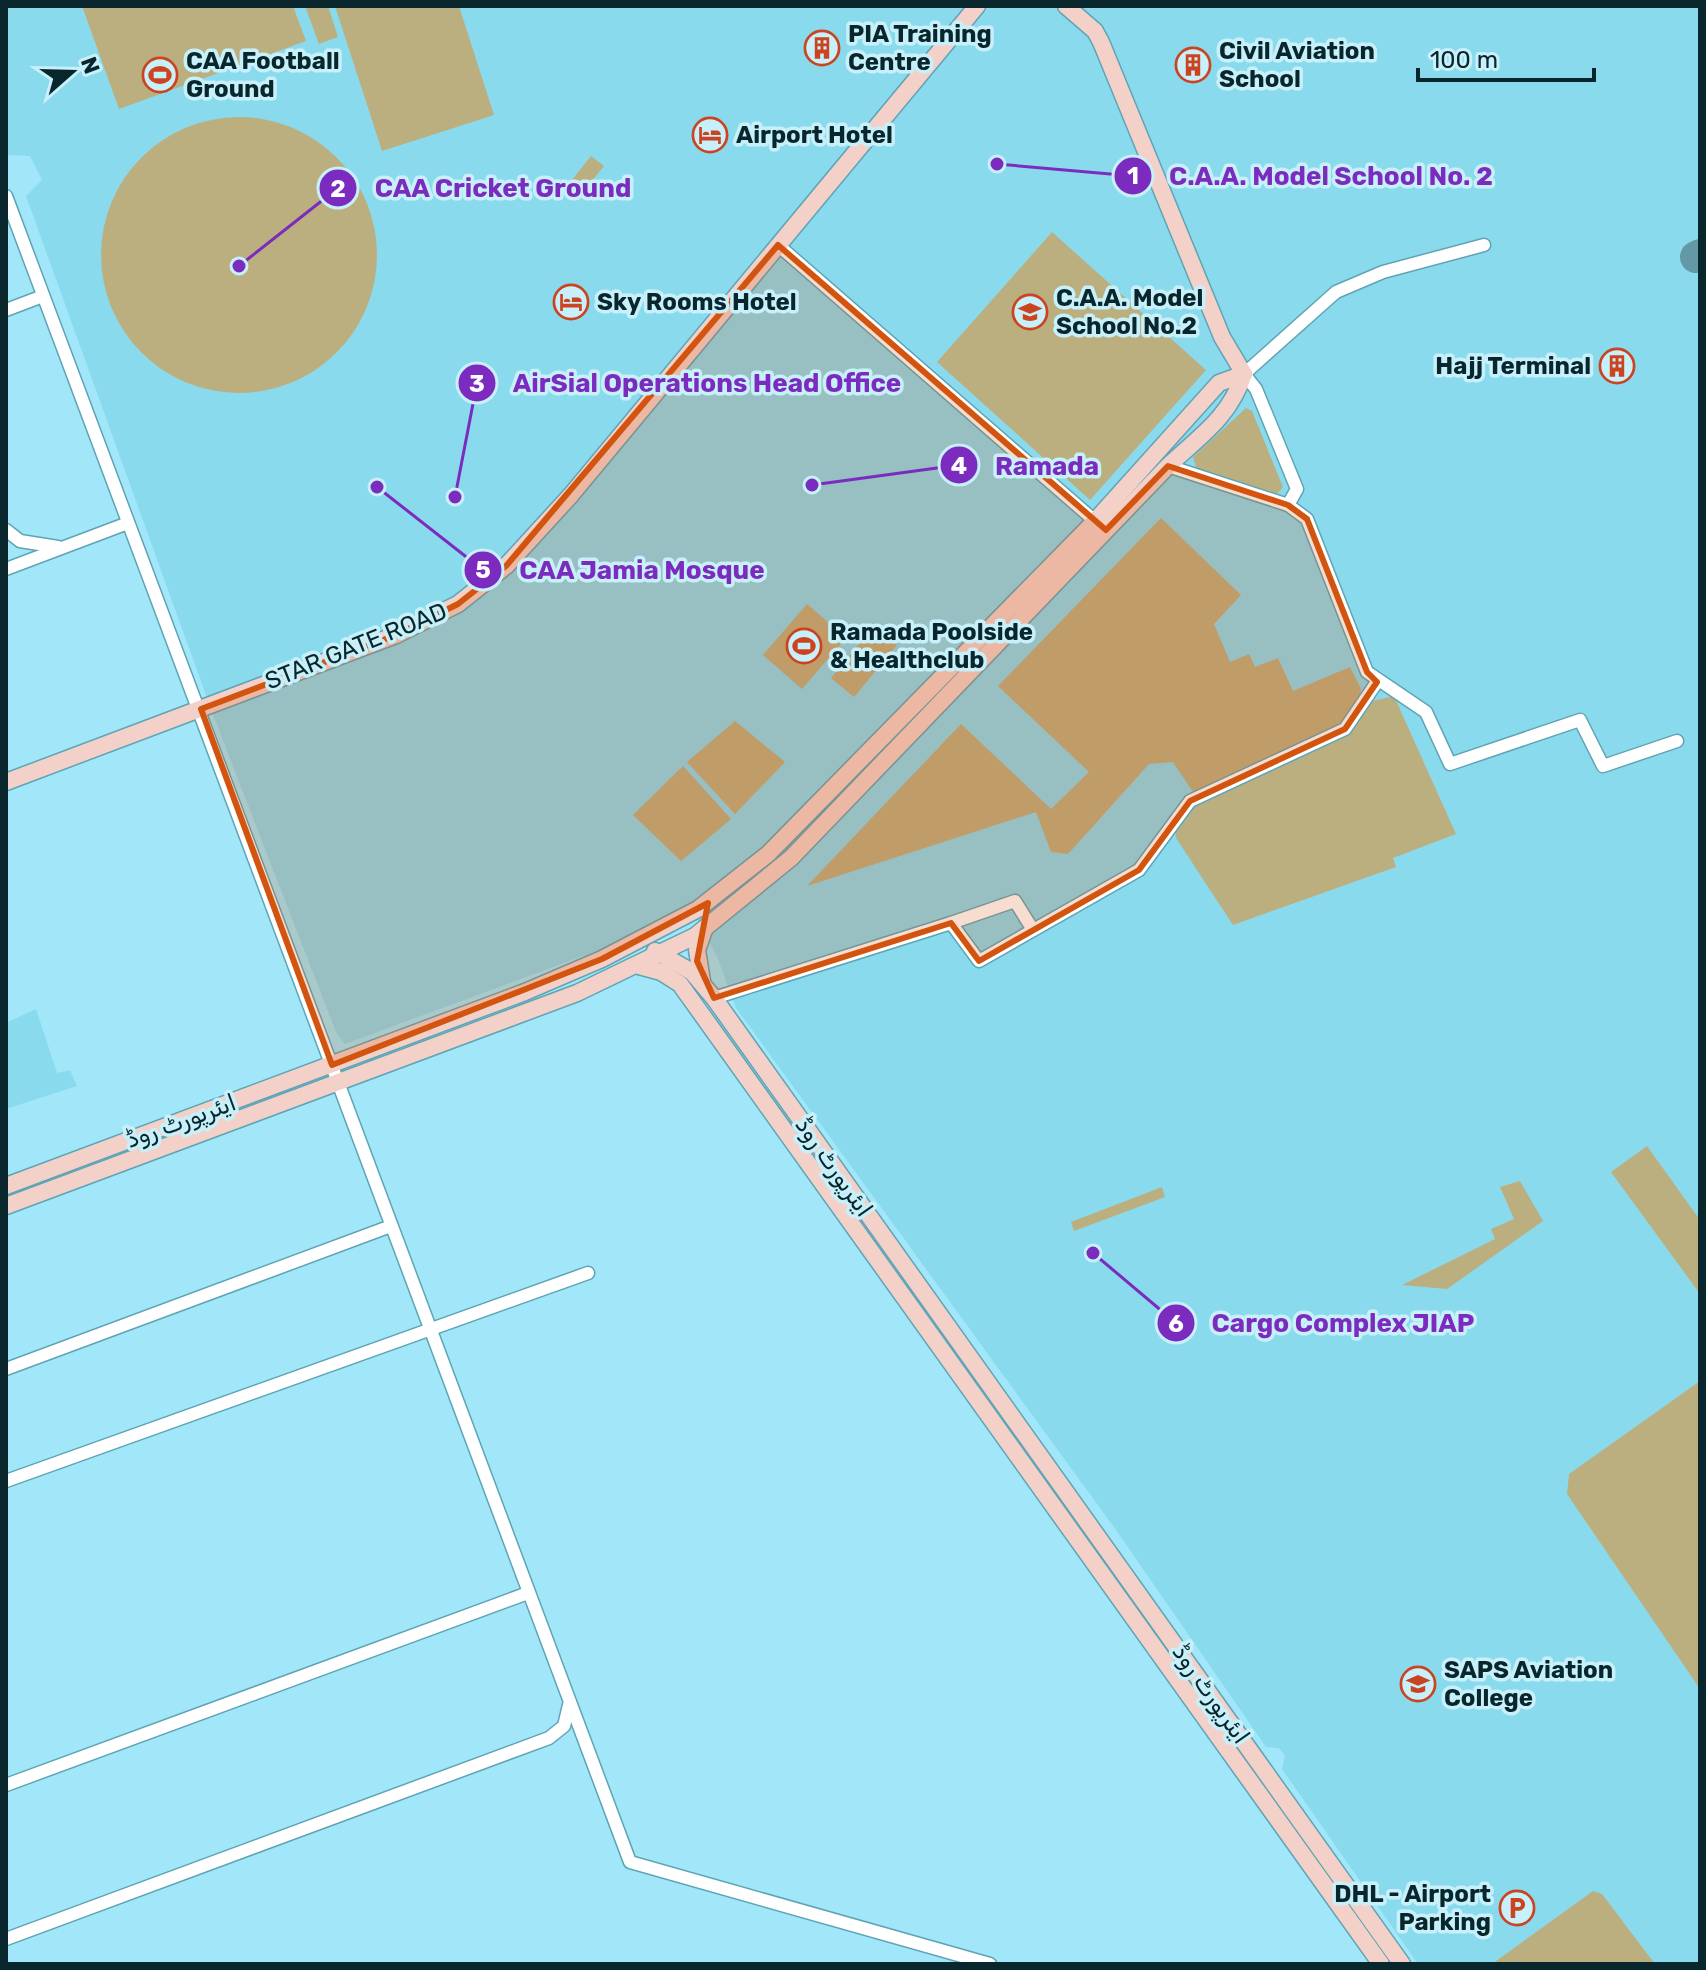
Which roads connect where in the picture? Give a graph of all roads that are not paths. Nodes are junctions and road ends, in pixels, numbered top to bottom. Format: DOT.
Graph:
graph roads {
  1 [pos="977,6"];
  2 [pos="1066,6"];
  3 [pos="6,196"];
  4 [pos="778,245"];
  5 [pos="1484,245"];
  6 [pos="43,296"];
  7 [pos="6,310"];
  8 [pos="1244,374"];
  9 [pos="1168,466"];
  10 [pos="1288,505"];
  11 [pos="1095,521"];
  12 [pos="128,523"];
  13 [pos="6,530"];
  14 [pos="60,547"];
  15 [pos="6,569"];
  16 [pos="1050,577"];
  17 [pos="947,671"];
  18 [pos="1377,682"];
  19 [pos="960,684"];
  20 [pos="201,709"];
  21 [pos="1677,741"];
  22 [pos="6,782"];
  23 [pos="698,909"];
  24 [pos="951,923"];
  25 [pos="704,928"];
  26 [pos="1033,930"];
  27 [pos="683,942"];
  28 [pos="626,947"];
  29 [pos="663,953"];
  30 [pos="680,962"];
  31 [pos="639,966"];
  32 [pos="703,983"];
  33 [pos="680,984"];
  34 [pos="714,998"];
  35 [pos="332,1065"];
  36 [pos="339,1083"];
  37 [pos="6,1186"];
  38 [pos="6,1206"];
  39 [pos="391,1226"];
  40 [pos="588,1273"];
  41 [pos="428,1329"];
  42 [pos="6,1369"];
  43 [pos="6,1481"];
  44 [pos="528,1593"];
  45 [pos="569,1704"];
  46 [pos="6,1785"];
  47 [pos="6,1939"];
  48 [pos="990,1964"];
  49 [pos="1381,1964"];
  50 [pos="1402,1964"];
  1 -- 4 [label="main road, STAR GATE ROAD"];
  2 -- 8 [label="main road"];
  3 -- 6 [label="street"];
  4 -- 11 [label="street"];
  4 -- 20 [label="main road, STAR GATE ROAD"];
  5 -- 8 [label="street"];
  6 -- 7 [label="street"];
  6 -- 12 [label="street"];
  8 -- 9 [label="main road"];
  8 -- 10 [label="street"];
  8 -- 11 [label="main road"];
  9 -- 10 [label="street"];
  9 -- 16 [label="main road"];
  10 -- 18 [label="street"];
  11 -- 16 [label="main road"];
  12 -- 14 [label="street"];
  12 -- 20 [label="street"];
  13 -- 14 [label="street"];
  14 -- 15 [label="street"];
  16 -- 17 [label="main road"];
  16 -- 19 [label="main road, ایئرپورٹ روڈ"];
  17 -- 19 [label="main road"];
  17 -- 23 [label="main road"];
  18 -- 21 [label="street"];
  18 -- 26 [label="street"];
  19 -- 25 [label="main road, ایئرپورٹ روڈ"];
  20 -- 22 [label="main road, STAR GATE ROAD"];
  20 -- 35 [label="street"];
  23 -- 27 [label="main road"];
  23 -- 28 [label="main road"];
  24 -- 26 [label="street"];
  24 -- 26 [label="street"];
  24 -- 34 [label="street"];
  25 -- 27 [label="main road, ایئرپورٹ روڈ"];
  25 -- 32 [label="main road"];
  27 -- 29 [label="main road, ایئرپورٹ روڈ"];
  27 -- 30 [label="main road"];
  28 -- 29 [label="main road, ایئرپورٹ روڈ"];
  28 -- 35 [label="main road, ایئرپورٹ روڈ"];
  29 -- 30 [label="main road, ایئرپورٹ روڈ"];
  29 -- 31 [label="main road, ایئرپورٹ روڈ"];
  30 -- 32 [label="main road, ایئرپورٹ روڈ"];
  30 -- 33 [label="main road"];
  31 -- 33 [label="main road"];
  31 -- 36 [label="main road, ایئرپورٹ روڈ"];
  32 -- 34 [label="main road, ایئرپورٹ روڈ"];
  33 -- 49 [label="main road, ایئرپورٹ روڈ"];
  34 -- 50 [label="main road, ایئرپورٹ روڈ"];
  35 -- 36 [label="street"];
  35 -- 37 [label="main road, ایئرپورٹ روڈ"];
  36 -- 38 [label="main road, ایئرپورٹ روڈ"];
  36 -- 39 [label="street"];
  39 -- 41 [label="street"];
  39 -- 42 [label="street"];
  40 -- 41 [label="street"];
  41 -- 43 [label="street"];
  41 -- 44 [label="street"];
  44 -- 45 [label="street"];
  44 -- 46 [label="street"];
  45 -- 47 [label="street"];
  45 -- 48 [label="street"];
}
